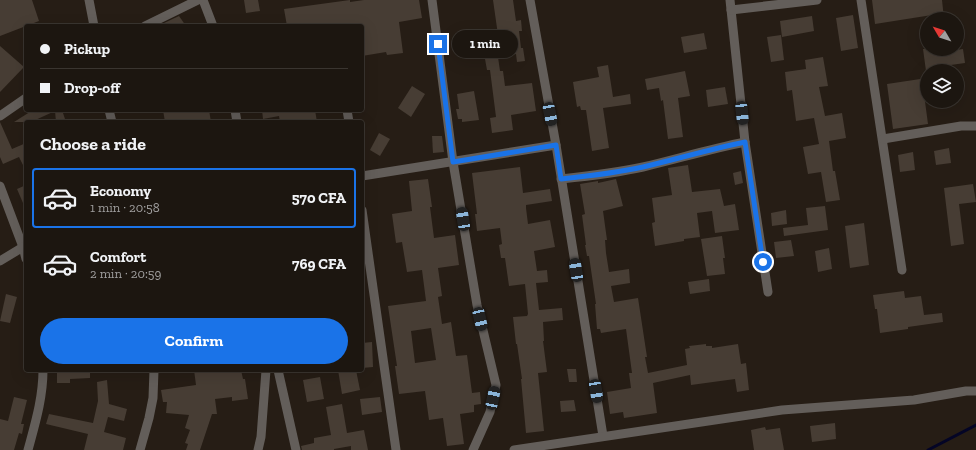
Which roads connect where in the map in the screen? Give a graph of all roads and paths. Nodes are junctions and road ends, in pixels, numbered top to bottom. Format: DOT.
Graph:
graph roads {
  1 [pos="89,0"];
  2 [pos="198,0"];
  3 [pos="203,0"];
  4 [pos="432,0"];
  5 [pos="530,0"];
  6 [pos="730,0"];
  7 [pos="817,0"];
  8 [pos="861,0"];
  9 [pos="731,10"];
  10 [pos="94,24"];
  11 [pos="149,24"];
  12 [pos="212,24"];
  13 [pos="24,99"];
  14 [pos="0,116"];
  15 [pos="976,126"];
  16 [pos="883,139"];
  17 [pos="745,142"];
  18 [pos="556,145"];
  19 [pos="453,162"];
  20 [pos="364,176"];
  21 [pos="561,179"];
  22 [pos="0,186"];
  23 [pos="364,224"];
  24 [pos="23,247"];
  25 [pos="24,251"];
  26 [pos="0,261"];
  27 [pos="902,270"];
  28 [pos="768,292"];
  29 [pos="43,372"];
  30 [pos="154,372"];
  31 [pos="266,372"];
  32 [pos="278,372"];
  33 [pos="976,391"];
  34 [pos="603,436"];
  35 [pos="28,450"];
  36 [pos="140,450"];
  37 [pos="258,450"];
  38 [pos="296,450"];
  39 [pos="396,450"];
  40 [pos="473,450"];
  41 [pos="514,450"];
  1 -- 10 [label="street"];
  2 -- 11 [label="street"];
  3 -- 12 [label="street"];
  4 -- 19 [label="street"];
  5 -- 18 [label="street"];
  6 -- 9 [label="street"];
  7 -- 9 [label="street"];
  8 -- 16 [label="street"];
  9 -- 17 [label="street"];
  13 -- 14 [label="street"];
  15 -- 16 [label="street"];
  16 -- 27 [label="street"];
  17 -- 21 [label="street"];
  17 -- 28 [label="street"];
  18 -- 19 [label="street"];
  18 -- 21 [label="street"];
  19 -- 20 [label="street"];
  19 -- 40 [label="street"];
  21 -- 34 [label="street"];
  22 -- 24 [label="street"];
  23 -- 39 [label="street"];
  24 -- 25 [label="street"];
  24 -- 26 [label="street"];
  29 -- 35 [label="street"];
  30 -- 36 [label="street"];
  31 -- 37 [label="street"];
  32 -- 38 [label="street"];
  33 -- 34 [label="street"];
  34 -- 41 [label="street"];
}
